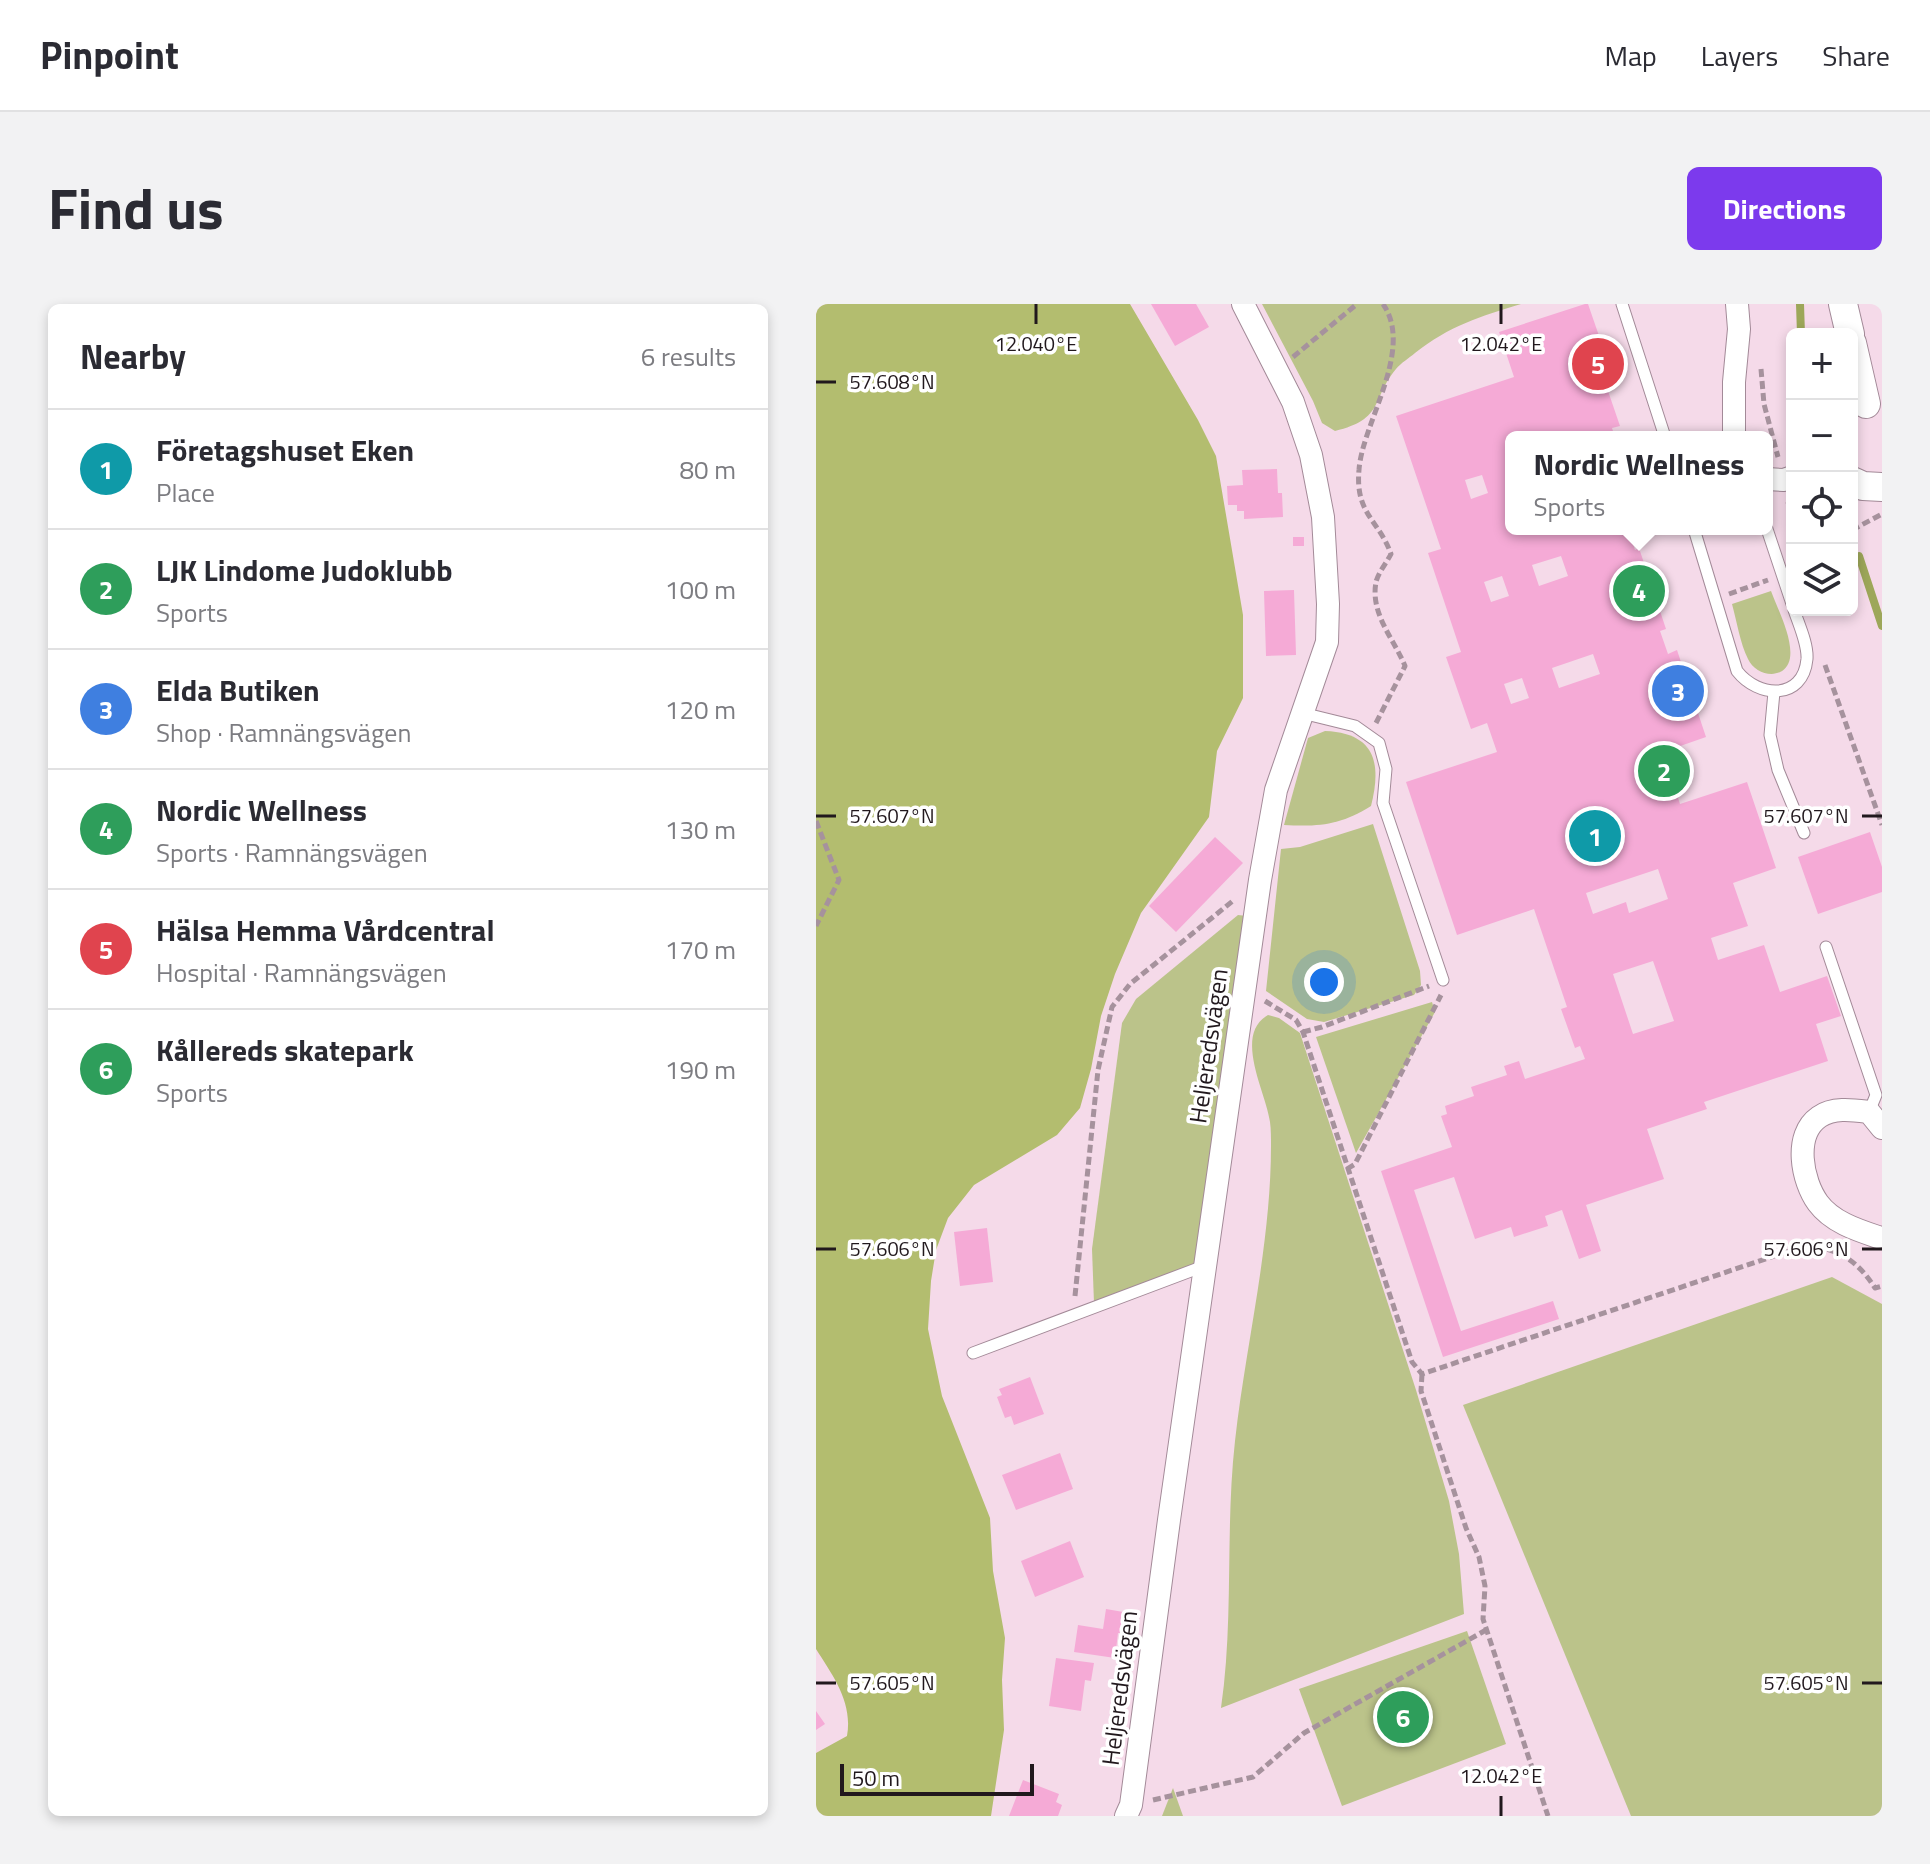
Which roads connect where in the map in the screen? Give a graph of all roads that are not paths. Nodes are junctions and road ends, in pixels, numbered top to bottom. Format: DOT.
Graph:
graph roads {
  1 [pos="1243,304"];
  2 [pos="1622,304"];
  3 [pos="1737,304"];
  4 [pos="1843,304"];
  5 [pos="1849,328"];
  6 [pos="1858,368"];
  7 [pos="1867,405"];
  8 [pos="1663,431"];
  9 [pos="1734,431"];
  10 [pos="1858,484"];
  11 [pos="1882,487"];
  12 [pos="1696,535"];
  13 [pos="1769,535"];
  14 [pos="1786,585"];
  15 [pos="1796,616"];
  16 [pos="1774,692"];
  17 [pos="1302,713"];
  18 [pos="1804,833"];
  19 [pos="1826,947"];
  20 [pos="1443,980"];
  21 [pos="1875,1120"];
  22 [pos="1881,1237"];
  23 [pos="1205,1266"];
  24 [pos="973,1353"];
  25 [pos="1128,1810"];
  1 -- 17 [label="street, Heljeredsvägen"];
  2 -- 8 [label="lane"];
  3 -- 9 [label="street"];
  4 -- 5 [label="street"];
  6 -- 7 [label="street"];
  10 -- 11 [label="street"];
  12 -- 16 [label="lane"];
  13 -- 14 [label="lane"];
  15 -- 16 [label="lane"];
  16 -- 18 [label="lane"];
  17 -- 20 [label="lane"];
  17 -- 23 [label="street, Heljeredsvägen"];
  19 -- 21 [label="lane"];
  21 -- 22 [label="street"];
  23 -- 24 [label="lane"];
  23 -- 25 [label="street, Heljeredsvägen"];
}
